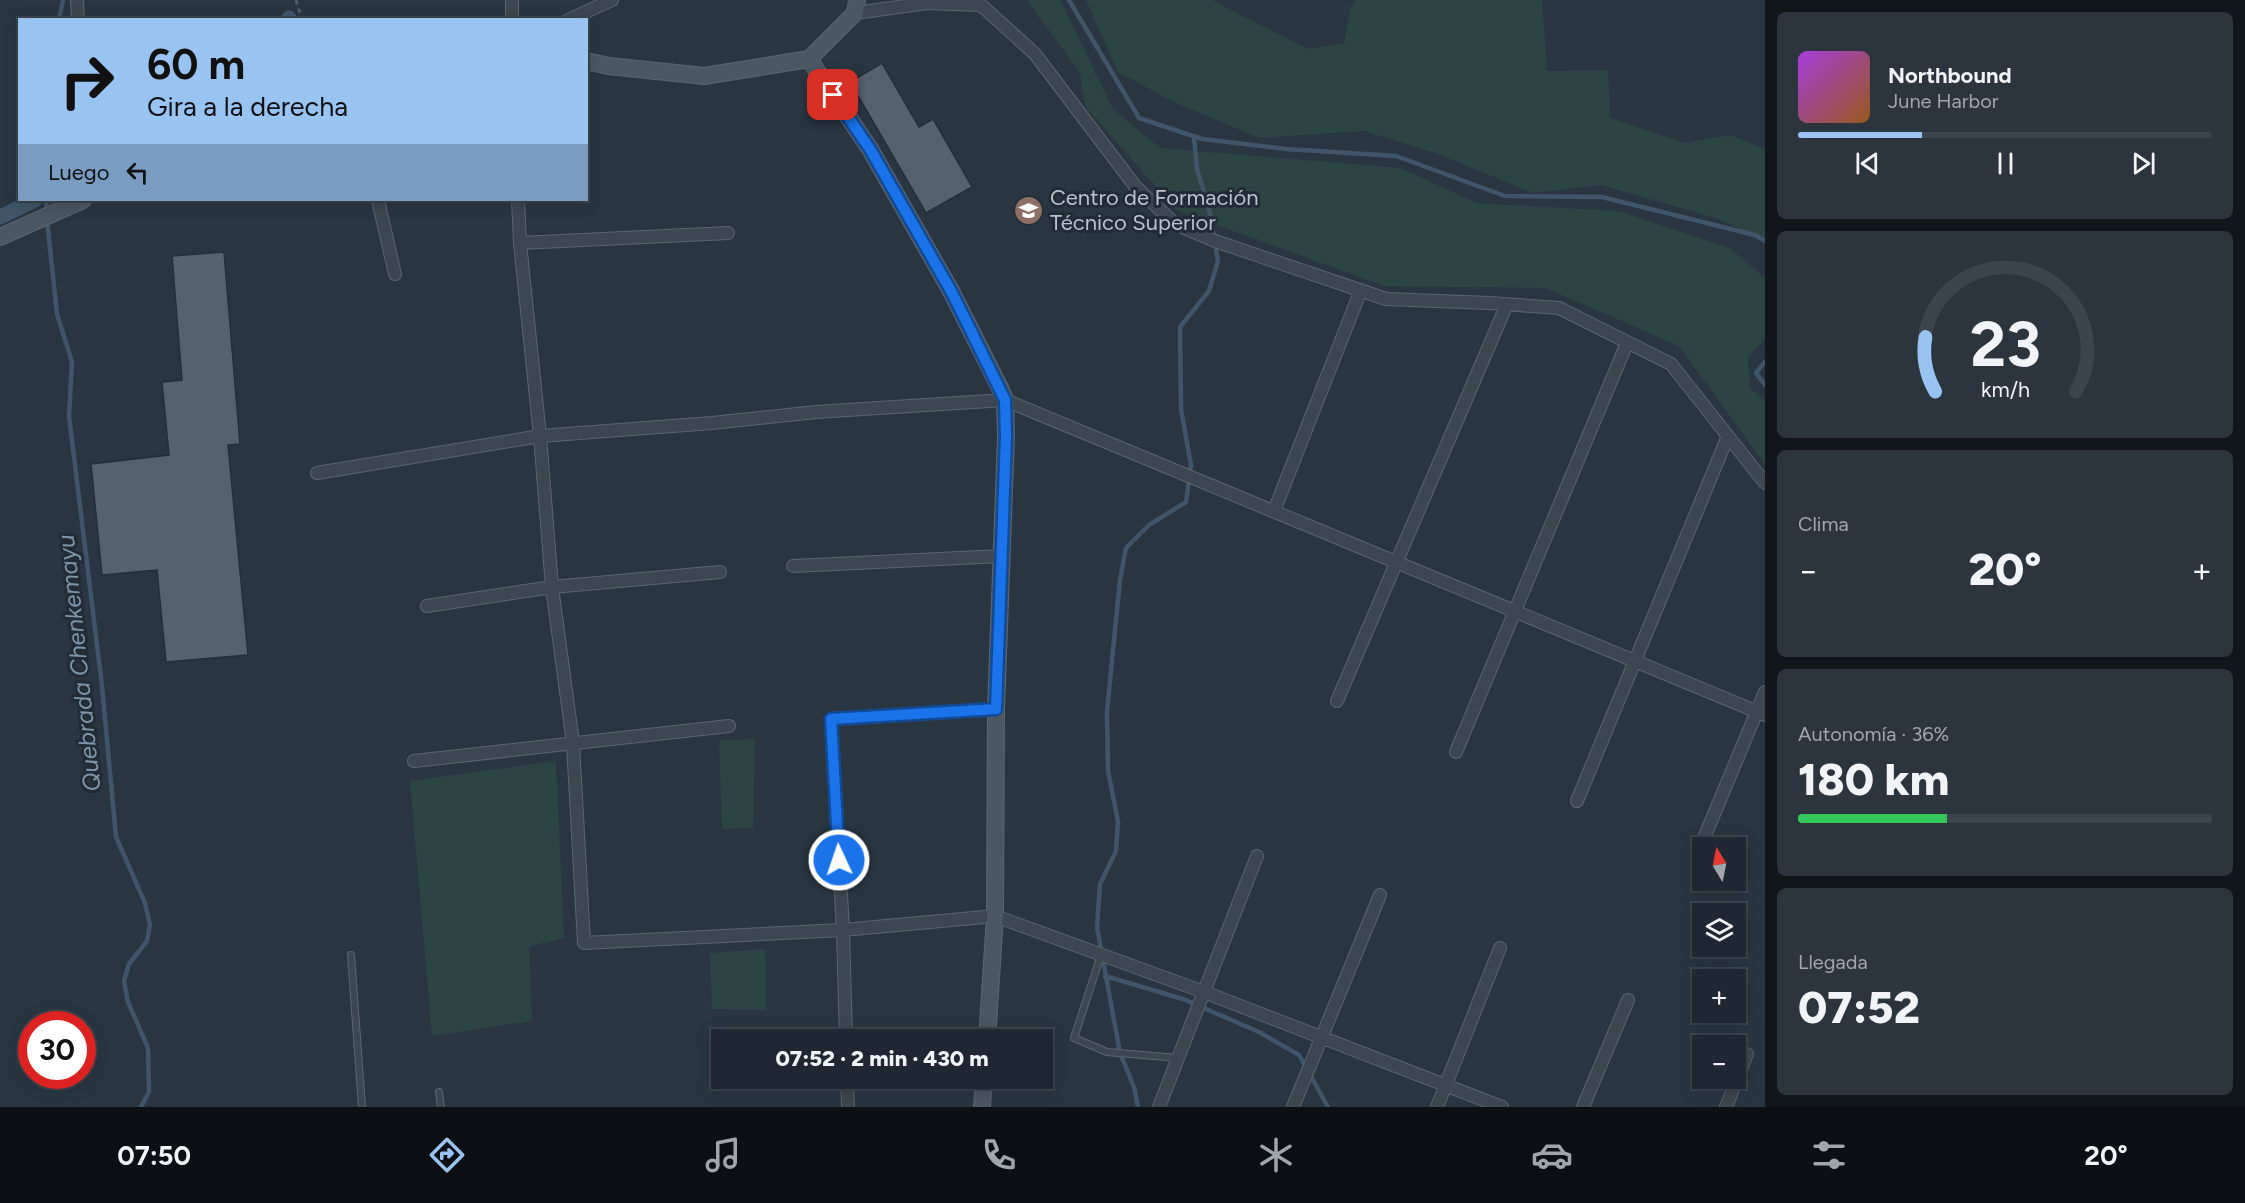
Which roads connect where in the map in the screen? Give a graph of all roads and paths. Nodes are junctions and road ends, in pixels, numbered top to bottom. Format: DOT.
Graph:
graph roads {
  1 [pos="77,0"];
  2 [pos="296,0"];
  3 [pos="512,0"];
  4 [pos="612,0"];
  5 [pos="856,7"];
  6 [pos="78,18"];
  7 [pos="301,18"];
  8 [pos="512,18"];
  9 [pos="572,18"];
  10 [pos="809,59"];
  11 [pos="588,61"];
  12 [pos="378,201"];
  13 [pos="518,201"];
  14 [pos="72,203"];
  15 [pos="728,233"];
  16 [pos="0,237"];
  17 [pos="520,243"];
  18 [pos="395,274"];
  19 [pos="1361,291"];
  20 [pos="1507,304"];
  21 [pos="1627,342"];
  22 [pos="1005,400"];
  23 [pos="540,436"];
  24 [pos="1728,436"];
  25 [pos="317,473"];
  26 [pos="1765,483"];
  27 [pos="1274,511"];
  28 [pos="1002,555"];
  29 [pos="1396,562"];
  30 [pos="794,566"];
  31 [pos="720,572"];
  32 [pos="552,587"];
  33 [pos="427,606"];
  34 [pos="1515,611"];
  35 [pos="1635,661"];
  36 [pos="1765,692"];
  37 [pos="1337,701"];
  38 [pos="996,709"];
  39 [pos="1761,713"];
  40 [pos="729,726"];
  41 [pos="573,743"];
  42 [pos="1455,752"];
  43 [pos="414,761"];
  44 [pos="1577,801"];
  45 [pos="1705,837"];
  46 [pos="1257,856"];
  47 [pos="1380,895"];
  48 [pos="995,916"];
  49 [pos="843,930"];
  50 [pos="1500,948"];
  51 [pos="351,955"];
  52 [pos="1101,955"];
  53 [pos="1204,992"];
  54 [pos="1628,1000"];
  55 [pos="846,1029"];
  56 [pos="988,1029"];
  57 [pos="1321,1037"];
  58 [pos="1747,1054"];
  59 [pos="1179,1058"];
  60 [pos="1446,1085"];
  61 [pos="847,1089"];
  62 [pos="983,1089"];
  63 [pos="440,1092"];
  64 [pos="362,1107"];
  65 [pos="441,1107"];
  66 [pos="848,1107"];
  67 [pos="982,1107"];
  68 [pos="1159,1107"];
  69 [pos="1293,1107"];
  70 [pos="1437,1107"];
  71 [pos="1502,1107"];
  72 [pos="1583,1107"];
  73 [pos="1726,1107"];
  1 -- 6 [label="street"];
  2 -- 7 [label="path"];
  3 -- 8 [label="street"];
  4 -- 9 [label="street"];
  5 -- 10 [label="street"];
  5 -- 19 [label="street"];
  10 -- 11 [label="street"];
  10 -- 22 [label="street"];
  12 -- 18 [label="street"];
  13 -- 17 [label="street"];
  14 -- 16 [label="street"];
  15 -- 17 [label="street"];
  17 -- 23 [label="street"];
  19 -- 20 [label="street"];
  19 -- 27 [label="street"];
  20 -- 21 [label="street"];
  20 -- 29 [label="street"];
  21 -- 24 [label="street"];
  21 -- 34 [label="street"];
  22 -- 23 [label="street"];
  22 -- 27 [label="street"];
  22 -- 28 [label="street"];
  23 -- 25 [label="street"];
  23 -- 32 [label="street"];
  24 -- 26 [label="street"];
  24 -- 35 [label="street"];
  27 -- 29 [label="street"];
  28 -- 30 [label="street"];
  28 -- 38 [label="street"];
  29 -- 34 [label="street"];
  29 -- 37 [label="street"];
  31 -- 32 [label="street"];
  32 -- 33 [label="street"];
  32 -- 41 [label="street"];
  34 -- 35 [label="street"];
  34 -- 42 [label="street"];
  35 -- 39 [label="street"];
  35 -- 44 [label="street"];
  36 -- 39 [label="street"];
  38 -- 48 [label="street"];
  38 -- 49 [label="street"];
  39 -- 45 [label="street"];
  40 -- 41 [label="street"];
  41 -- 43 [label="street"];
  41 -- 49 [label="street"];
  46 -- 53 [label="street"];
  47 -- 57 [label="street"];
  48 -- 49 [label="street"];
  48 -- 52 [label="street"];
  48 -- 56 [label="street"];
  49 -- 55 [label="street"];
  50 -- 60 [label="street"];
  51 -- 64 [label="lane"];
  52 -- 53 [label="street"];
  52 -- 59 [label="lane"];
  53 -- 57 [label="street"];
  53 -- 59 [label="street"];
  54 -- 72 [label="street"];
  57 -- 60 [label="street"];
  57 -- 69 [label="street"];
  58 -- 73 [label="street"];
  59 -- 68 [label="street"];
  60 -- 70 [label="street"];
  60 -- 71 [label="street"];
  61 -- 66 [label="street"];
  62 -- 67 [label="street"];
  63 -- 65 [label="lane"];
}
